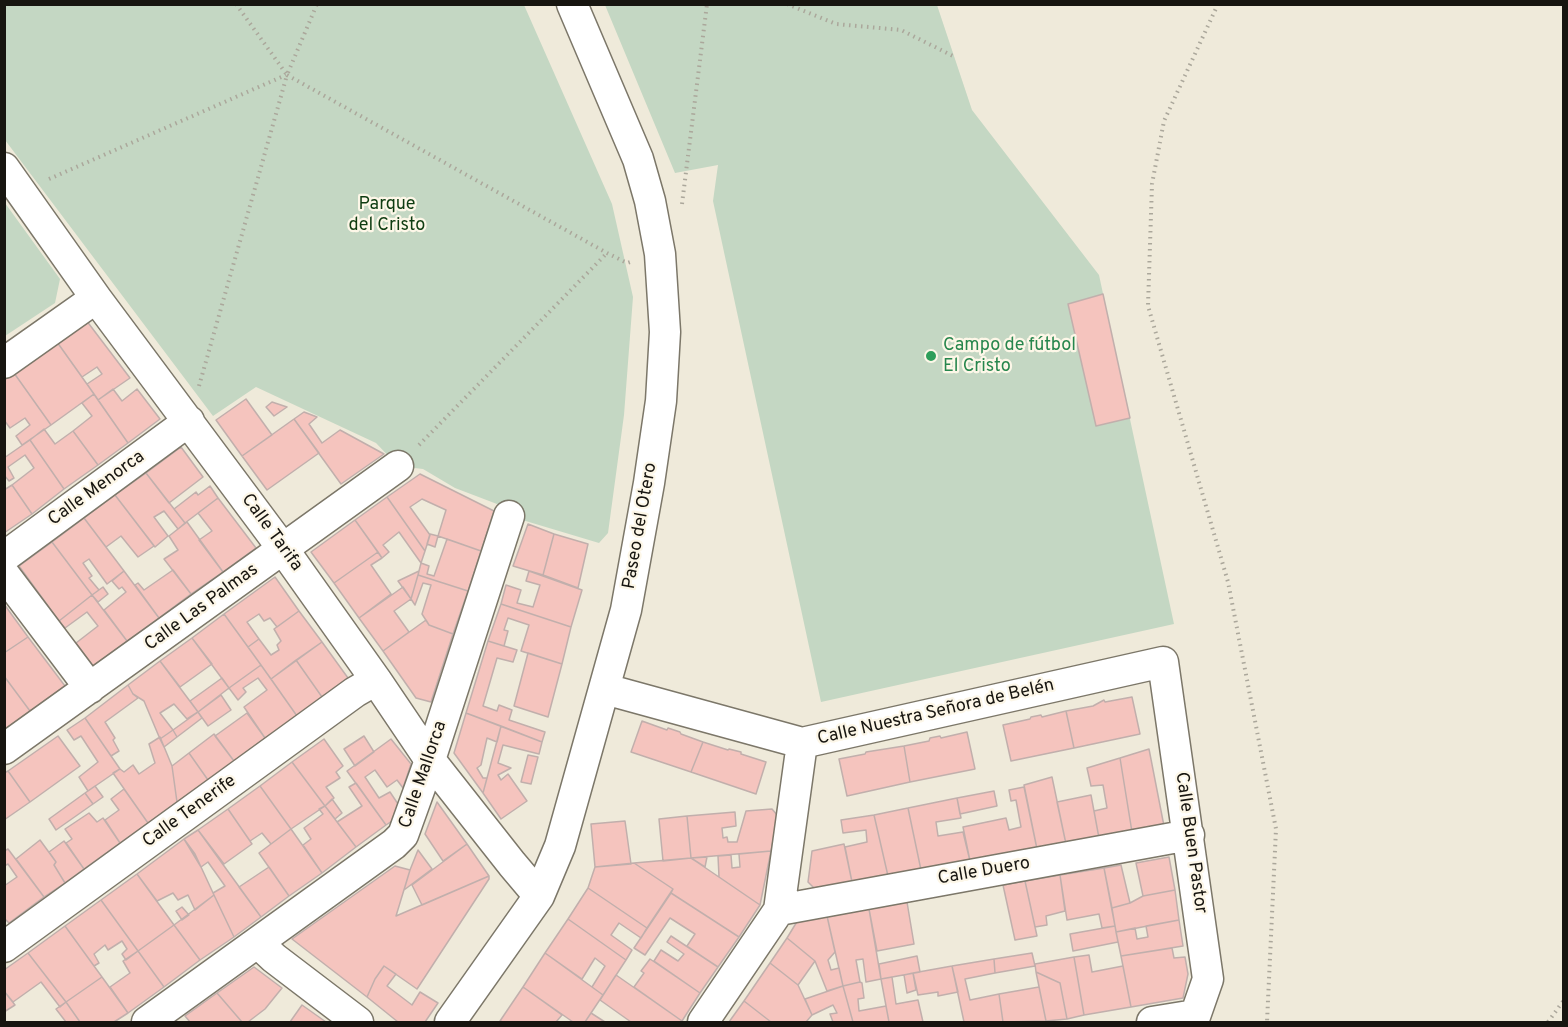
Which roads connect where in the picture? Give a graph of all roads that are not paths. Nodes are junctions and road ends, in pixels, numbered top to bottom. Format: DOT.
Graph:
graph roads {
  1 [pos="572,4"];
  2 [pos="13,180"];
  3 [pos="96,298"];
  4 [pos="4,363"];
  5 [pos="189,421"];
  6 [pos="398,466"];
  7 [pos="509,516"];
  8 [pos="284,549"];
  9 [pos="4,557"];
  10 [pos="4,573"];
  11 [pos="1163,662"];
  12 [pos="376,680"];
  13 [pos="90,688"];
  14 [pos="605,689"];
  15 [pos="802,743"];
  16 [pos="4,749"];
  17 [pos="430,760"];
  18 [pos="1189,835"];
  19 [pos="539,896"];
  20 [pos="779,910"];
  21 [pos="258,943"];
  22 [pos="4,947"];
  23 [pos="1194,1019"];
  24 [pos="147,1023"];
  25 [pos="358,1023"];
  26 [pos="450,1023"];
  27 [pos="703,1023"];
  28 [pos="1152,1023"];
  1 -- 14 [label="street, Paseo del Otero"];
  2 -- 3 [label="street, Calle Tarifa"];
  3 -- 4 [label="street"];
  3 -- 5 [label="street, Calle Tarifa"];
  5 -- 8 [label="street, Calle Tarifa"];
  5 -- 9 [label="street, Calle Menorca"];
  6 -- 8 [label="street, Calle Las Palmas"];
  7 -- 17 [label="street, Calle Mallorca"];
  8 -- 12 [label="street, Calle Tarifa"];
  8 -- 13 [label="street, Calle Las Palmas"];
  10 -- 13 [label="street"];
  11 -- 15 [label="street, Calle Nuestra Señora de Belén"];
  11 -- 18 [label="street, Calle Buen Pastor"];
  12 -- 17 [label="street, Calle Tarifa"];
  12 -- 22 [label="street, Calle Tenerife"];
  13 -- 16 [label="street, Calle Las Palmas"];
  14 -- 15 [label="street, Calle Nuestra Señora de Belén"];
  14 -- 19 [label="street, Paseo del Otero"];
  15 -- 20 [label="street"];
  17 -- 19 [label="street, Calle Tarifa"];
  17 -- 21 [label="street, Calle Mallorca"];
  18 -- 20 [label="street, Calle Duero"];
  18 -- 23 [label="street, Calle Buen Pastor"];
  19 -- 26 [label="street, Paseo del Otero"];
  20 -- 27 [label="street"];
  21 -- 24 [label="street, Calle Mallorca"];
  21 -- 25 [label="street"];
  23 -- 28 [label="street"];
}
